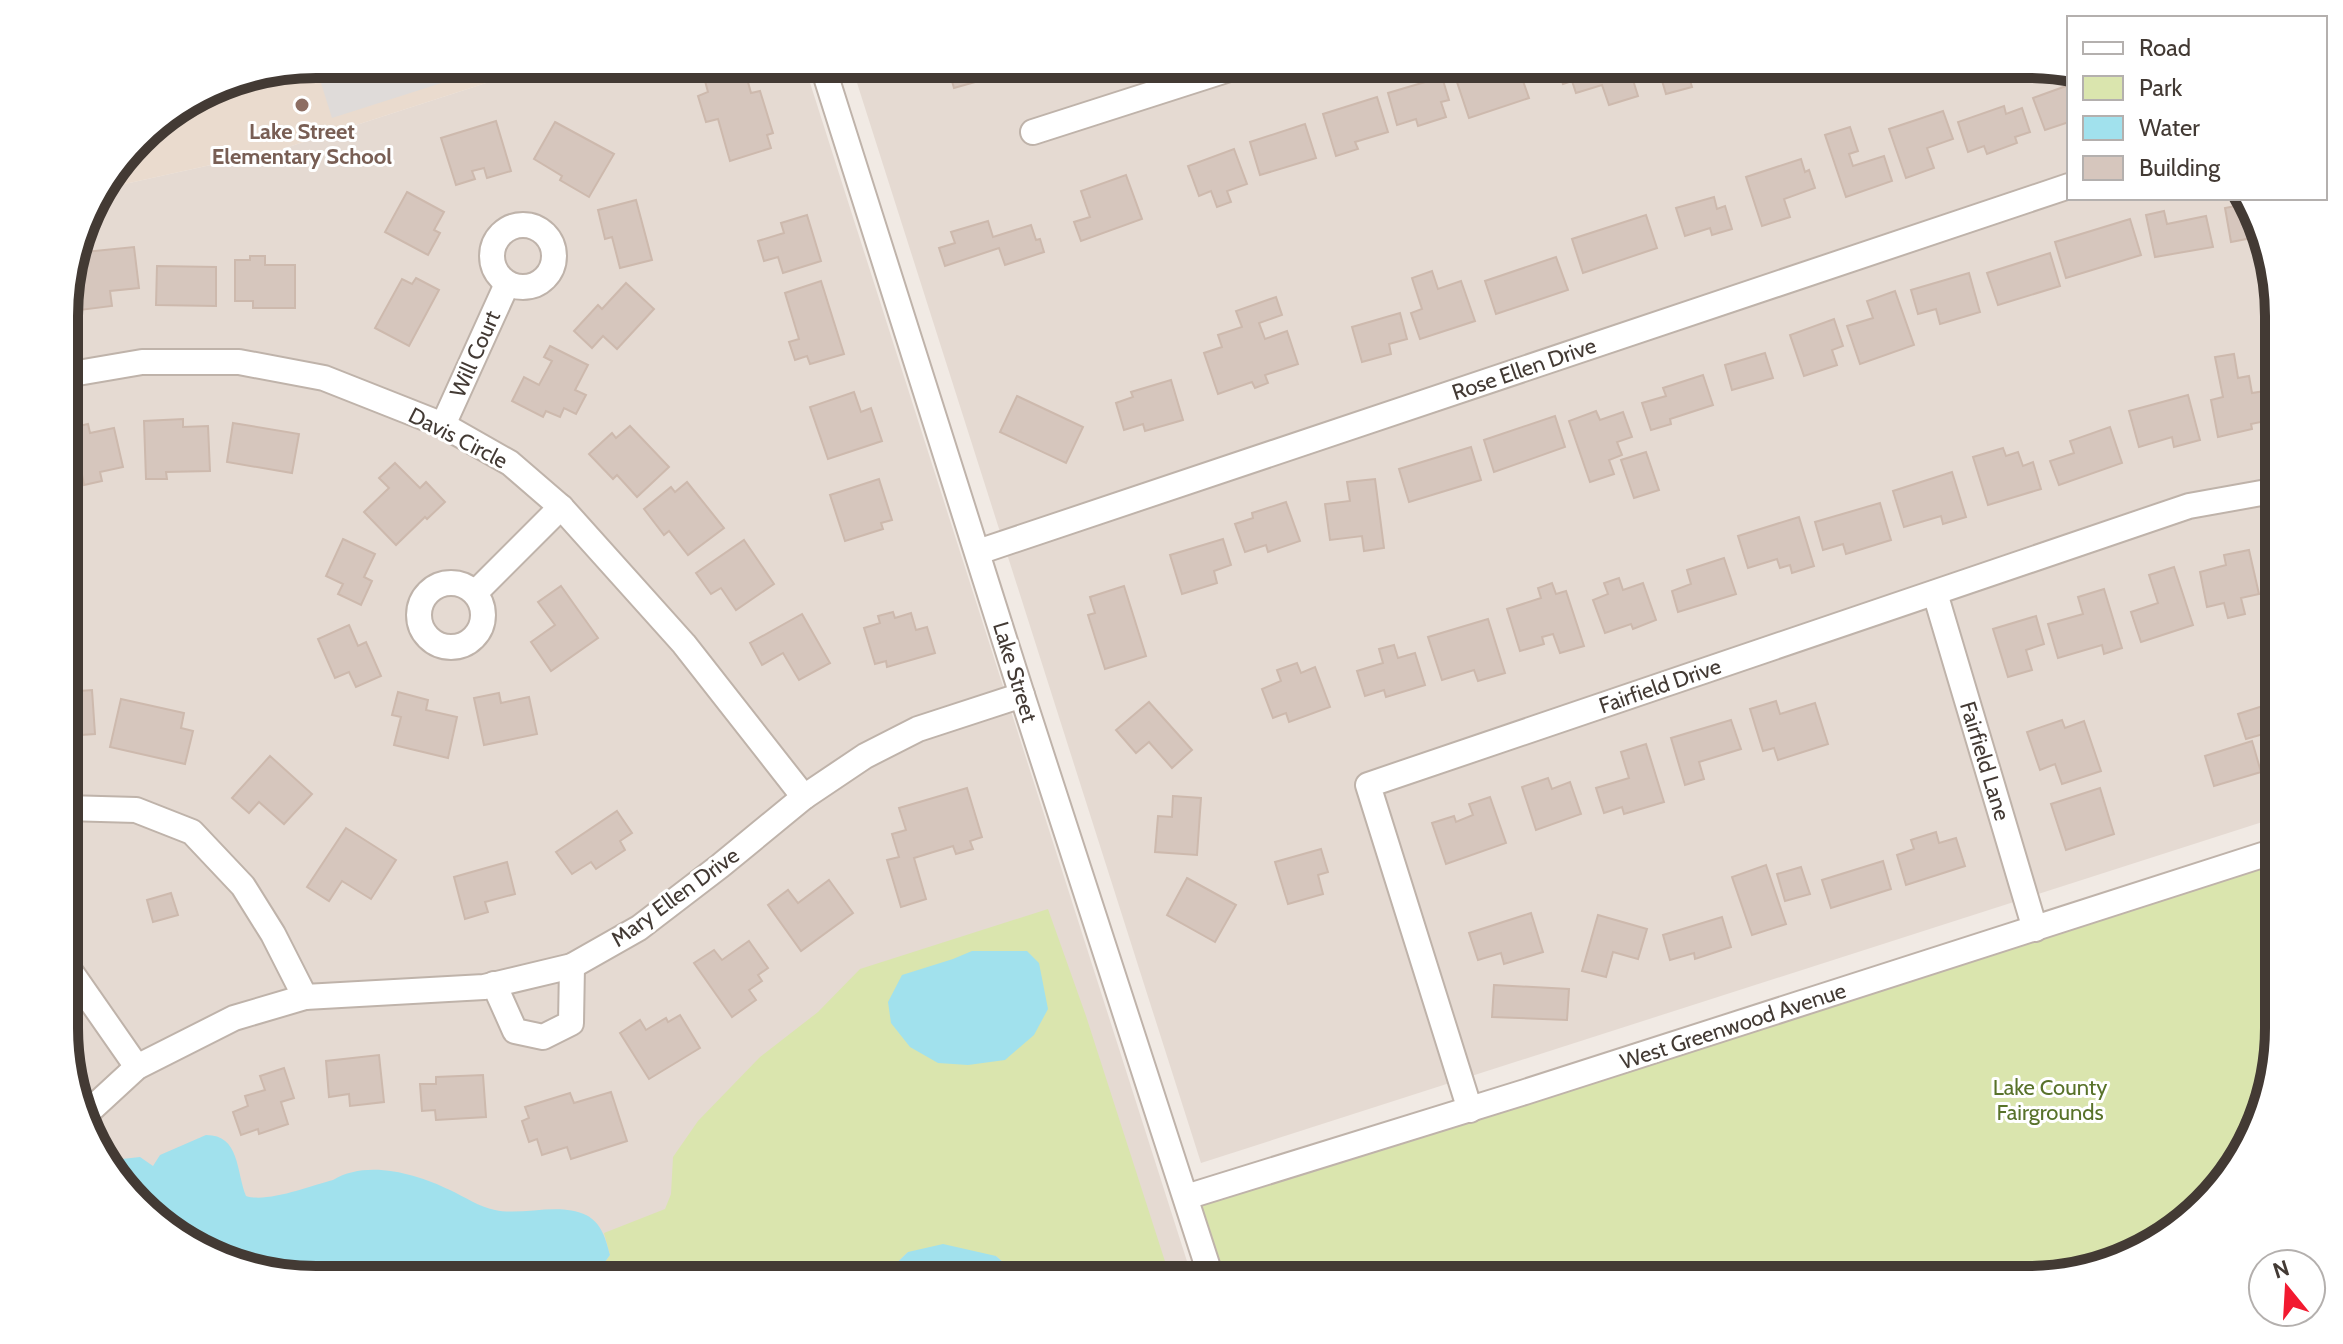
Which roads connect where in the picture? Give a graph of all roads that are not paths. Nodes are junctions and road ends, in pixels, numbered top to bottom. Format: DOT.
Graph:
graph roads {
  1 [pos="1200,78"];
  2 [pos="827,79"];
  3 [pos="1033,132"];
  4 [pos="2067,187"];
  5 [pos="507,284"];
  6 [pos="78,373"];
  7 [pos="443,425"];
  8 [pos="2264,493"];
  9 [pos="561,507"];
  10 [pos="978,552"];
  11 [pos="475,593"];
  12 [pos="1935,593"];
  13 [pos="1022,695"];
  14 [pos="804,797"];
  15 [pos="78,808"];
  16 [pos="2264,855"];
  17 [pos="2035,929"];
  18 [pos="572,966"];
  19 [pos="78,982"];
  20 [pos="494,984"];
  21 [pos="305,997"];
  22 [pos="137,1067"];
  23 [pos="92,1108"];
  24 [pos="1470,1110"];
  25 [pos="1186,1197"];
  26 [pos="1207,1265"];
  1 -- 3 [label="street"];
  2 -- 10 [label="street, Lake Street"];
  4 -- 10 [label="street, Rose Ellen Drive"];
  5 -- 7 [label="street, Will Court"];
  6 -- 7 [label="street, Davis Circle"];
  7 -- 9 [label="street, Davis Circle"];
  8 -- 12 [label="street, Fairfield Drive"];
  9 -- 11 [label="street"];
  9 -- 14 [label="street, Davis Circle"];
  10 -- 13 [label="street, Lake Street"];
  12 -- 17 [label="street, Fairfield Lane"];
  12 -- 24 [label="street, Fairfield Drive"];
  13 -- 14 [label="street, Mary Ellen Drive"];
  13 -- 25 [label="street, Lake Street"];
  14 -- 18 [label="street, Mary Ellen Drive"];
  15 -- 21 [label="street"];
  16 -- 17 [label="street, West Greenwood Avenue"];
  17 -- 24 [label="street, West Greenwood Avenue"];
  18 -- 20 [label="street, Mary Ellen Drive"];
  18 -- 20 [label="street"];
  19 -- 22 [label="street"];
  20 -- 21 [label="street, Mary Ellen Drive"];
  21 -- 22 [label="street, Mary Ellen Drive"];
  22 -- 23 [label="street, Mary Ellen Drive"];
  24 -- 25 [label="street, West Greenwood Avenue"];
  25 -- 26 [label="street, Lake Street"];
}
